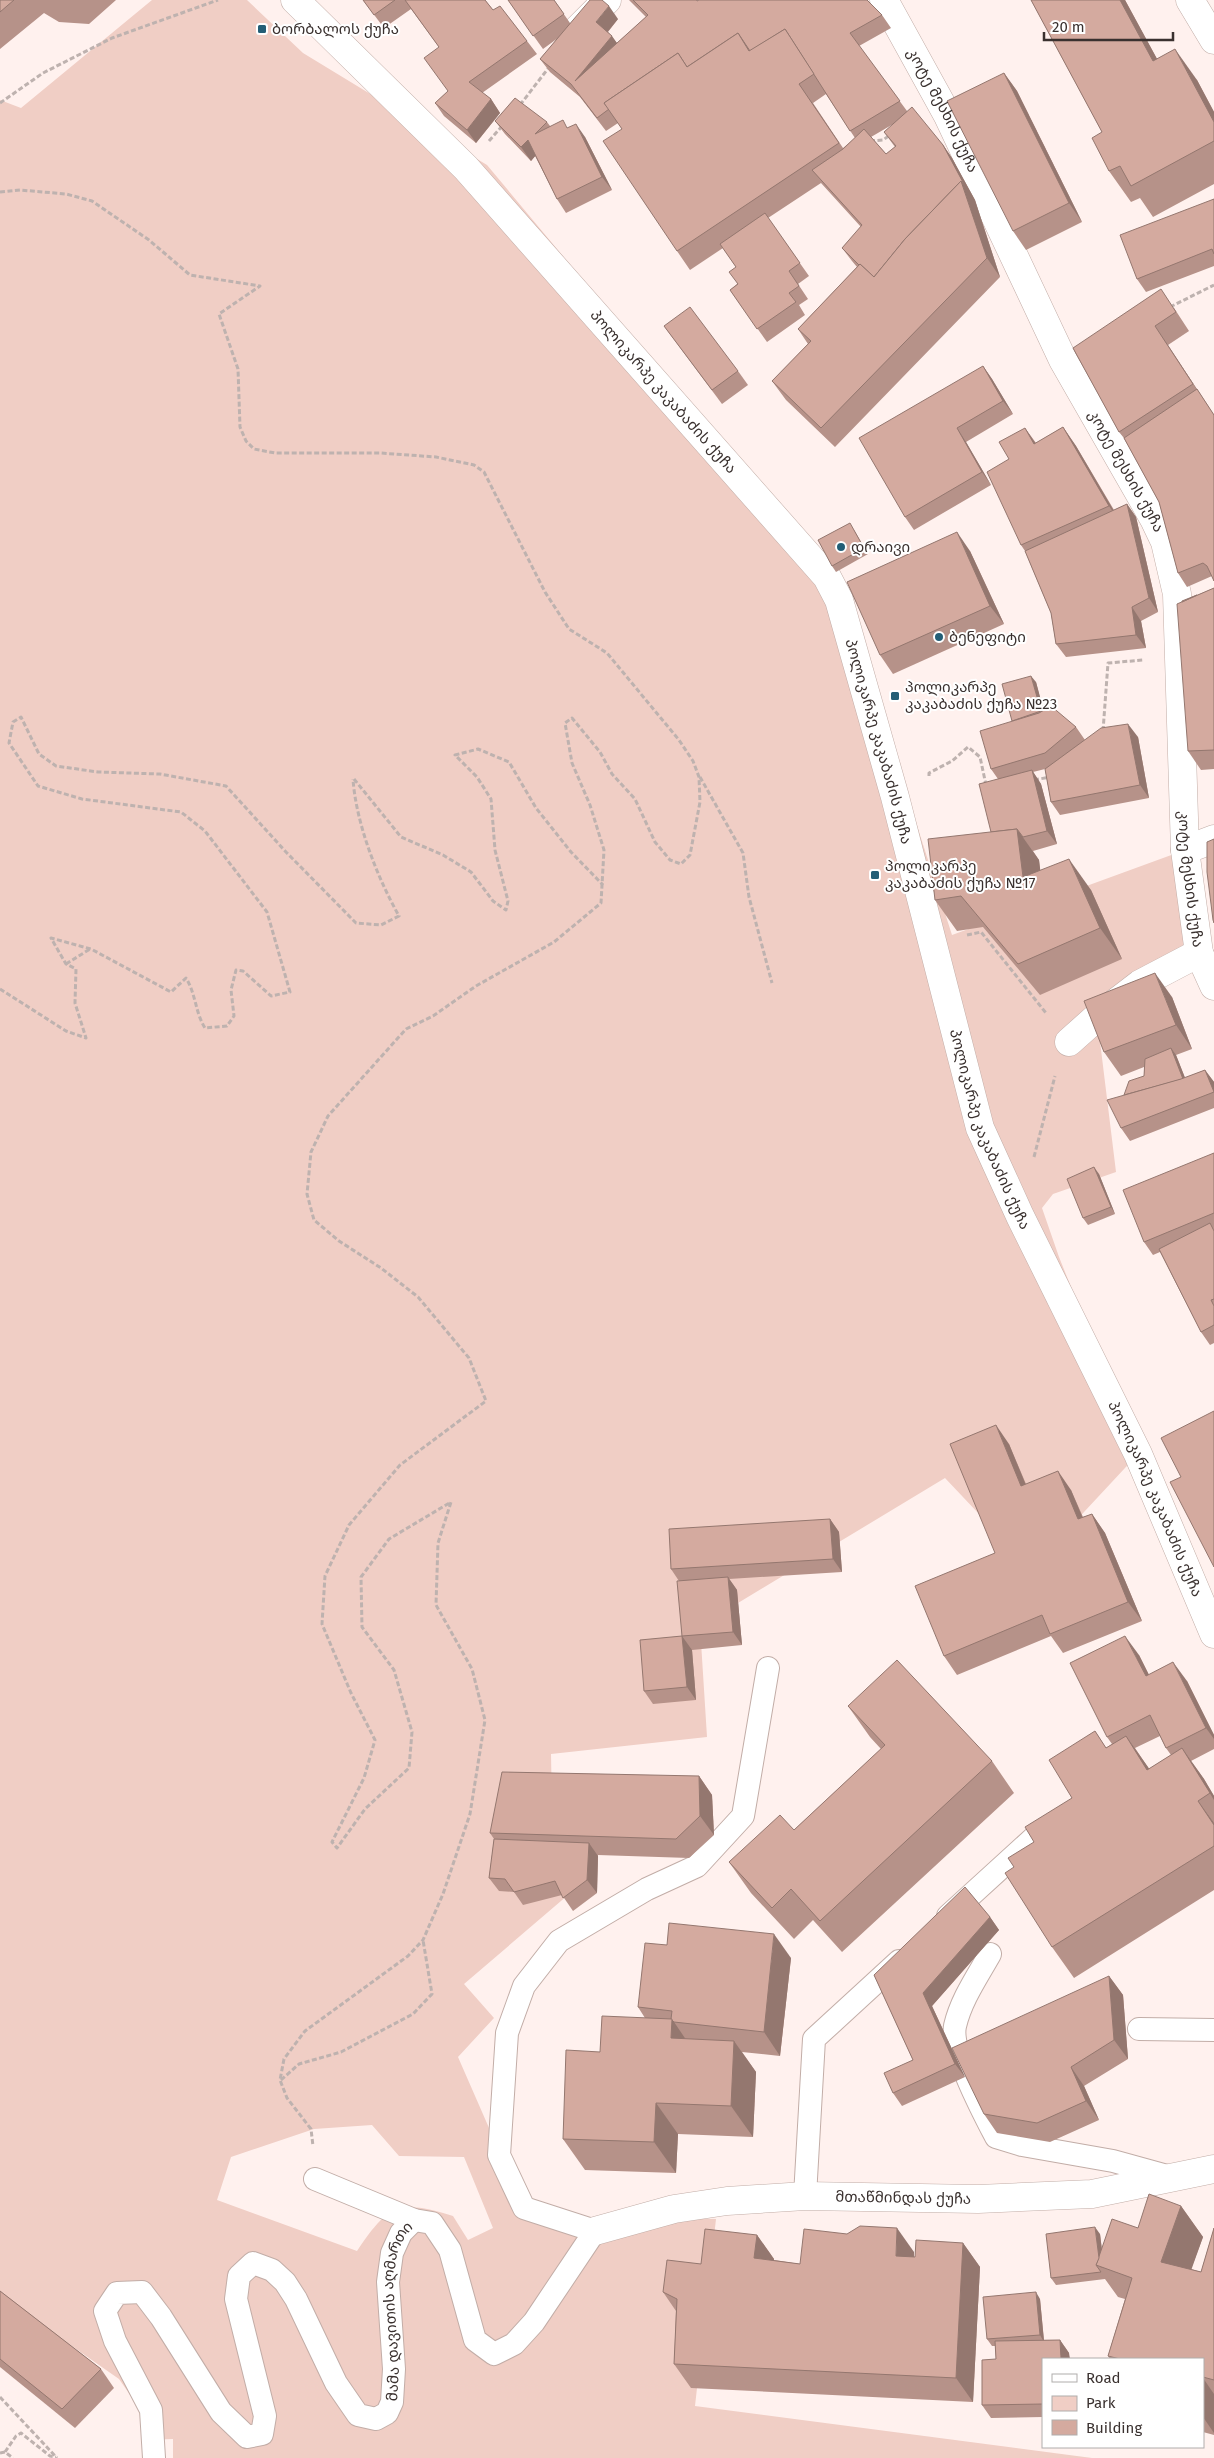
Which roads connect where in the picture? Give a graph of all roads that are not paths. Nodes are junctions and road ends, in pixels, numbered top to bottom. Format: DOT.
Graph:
graph roads {
  1 [pos="295,0"];
  2 [pos="607,0"];
  3 [pos="884,0"];
  4 [pos="1190,0"];
  5 [pos="575,32"];
  6 [pos="1214,40"];
  7 [pos="1214,839"];
  8 [pos="1185,850"];
  9 [pos="1199,953"];
  10 [pos="1214,986"];
  11 [pos="1069,1042"];
  12 [pos="1214,1634"];
  13 [pos="768,1668"];
  14 [pos="1038,1834"];
  15 [pos="990,1954"];
  16 [pos="1138,2029"];
  17 [pos="1214,2030"];
  18 [pos="1214,2168"];
  19 [pos="1171,2178"];
  20 [pos="315,2179"];
  21 [pos="805,2196"];
  22 [pos="414,2220"];
  23 [pos="595,2231"];
  24 [pos="154,2458"];
  1 -- 12 [label="street, პოლიკარპე კაკაბაძის ქუჩა"];
  2 -- 5 [label="street"];
  3 -- 8 [label="street, კოტე მესხის ქუჩა"];
  4 -- 6 [label="street"];
  7 -- 8 [label="street"];
  8 -- 9 [label="street, კოტე მესხის ქუჩა"];
  9 -- 10 [label="street, კოტე მესხის ქუჩა"];
  9 -- 11 [label="street"];
  13 -- 23 [label="lane"];
  14 -- 21 [label="lane"];
  15 -- 19 [label="lane"];
  16 -- 17 [label="lane"];
  18 -- 19 [label="street, მთაწმინდას ქუჩა"];
  19 -- 21 [label="street, მთაწმინდას ქუჩა"];
  20 -- 22 [label="lane"];
  21 -- 23 [label="street, მთაწმინდას ქუჩა"];
  22 -- 23 [label="lane, მამა დავითის აღმართი"];
  22 -- 24 [label="lane, მამა დავითის აღმართი"];
}
